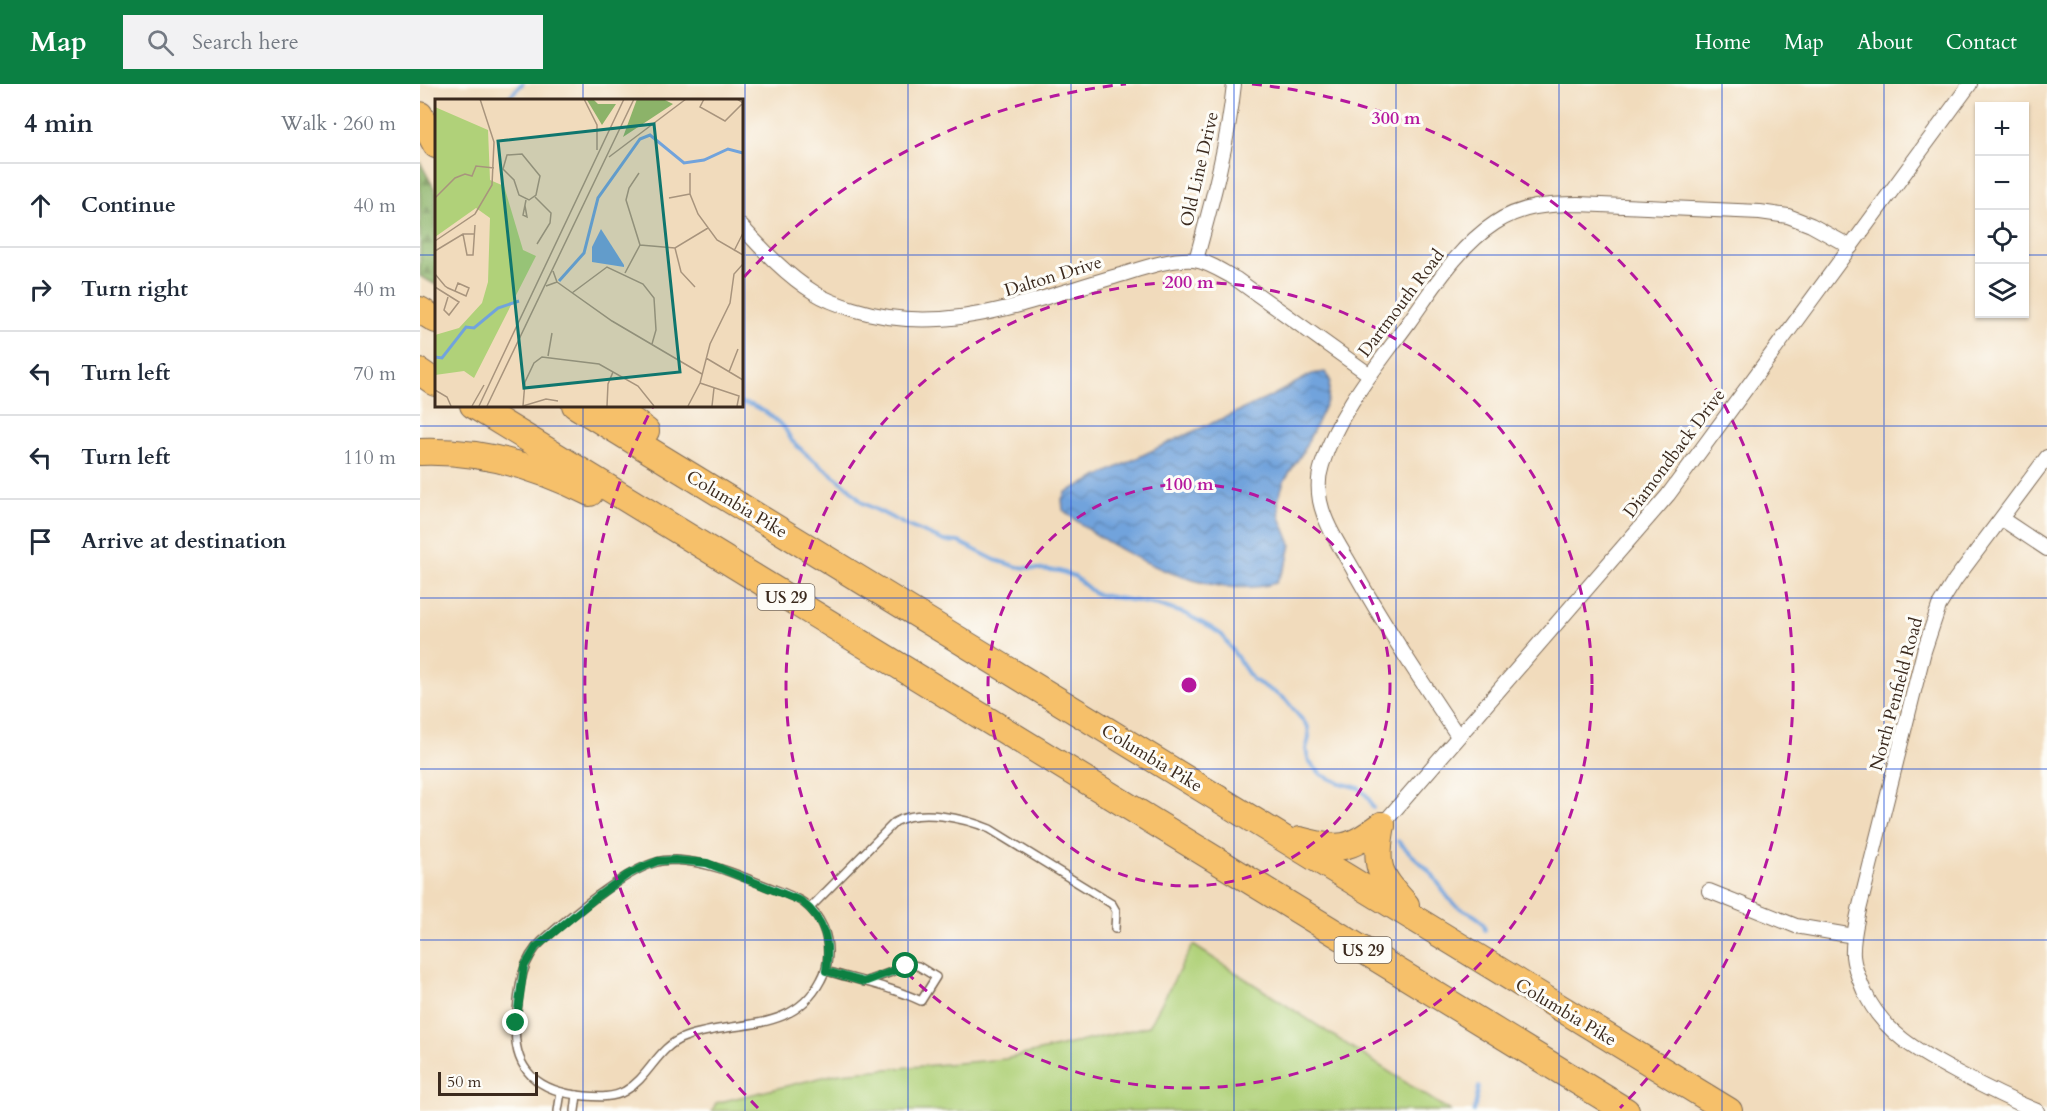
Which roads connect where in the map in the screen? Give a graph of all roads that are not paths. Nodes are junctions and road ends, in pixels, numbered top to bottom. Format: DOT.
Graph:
graph roads {
  1 [pos="1234,84"];
  2 [pos="1970,84"];
  3 [pos="420,115"];
  4 [pos="435,143"];
  5 [pos="742,227"];
  6 [pos="1851,247"];
  7 [pos="1196,260"];
  8 [pos="420,310"];
  9 [pos="435,319"];
  10 [pos="420,372"];
  11 [pos="1370,375"];
  12 [pos="435,381"];
  13 [pos="475,406"];
  14 [pos="577,406"];
  15 [pos="612,406"];
  16 [pos="420,452"];
  17 [pos="2047,457"];
  18 [pos="2002,519"];
  19 [pos="2047,549"];
  20 [pos="856,577"];
  21 [pos="768,586"];
  22 [pos="1458,736"];
  23 [pos="1382,825"];
  24 [pos="1276,834"];
  25 [pos="1709,891"];
  26 [pos="810,908"];
  27 [pos="1424,925"];
  28 [pos="1115,929"];
  29 [pos="1854,936"];
  30 [pos="826,971"];
  31 [pos="864,982"];
  32 [pos="561,1092"];
  33 [pos="577,1095"];
  34 [pos="558,1111"];
  35 [pos="575,1111"];
  36 [pos="1626,1111"];
  37 [pos="1729,1111"];
  38 [pos="2037,1111"];
  1 -- 7 [label="street, Old Line Drive"];
  2 -- 6 [label="street, Diamondback Drive"];
  3 -- 4 [label="highway"];
  5 -- 7 [label="street, Dalton Drive"];
  6 -- 11 [label="street, Dartmouth Road"];
  6 -- 22 [label="street, Diamondback Drive"];
  7 -- 11 [label="street"];
  8 -- 9 [label="highway"];
  10 -- 12 [label="highway"];
  11 -- 22 [label="street, Dartmouth Road"];
  13 -- 21 [label="highway, US 29"];
  14 -- 20 [label="highway, Columbia Pike"];
  15 -- 20 [label="highway"];
  16 -- 21 [label="highway"];
  17 -- 18 [label="street, North Penfield Road"];
  18 -- 19 [label="street"];
  18 -- 29 [label="street, North Penfield Road"];
  20 -- 24 [label="highway, Columbia Pike"];
  21 -- 36 [label="highway, US 29"];
  22 -- 23 [label="street, Diamondback Drive"];
  23 -- 24 [label="highway"];
  23 -- 27 [label="highway"];
  24 -- 27 [label="highway, Columbia Pike"];
  25 -- 29 [label="street"];
  26 -- 28 [label="lane"];
  26 -- 30 [label="lane"];
  26 -- 32 [label="lane"];
  27 -- 37 [label="highway, Columbia Pike"];
  29 -- 38 [label="street, North Penfield Road"];
  30 -- 31 [label="lane"];
  30 -- 33 [label="lane"];
  31 -- 31 [label="lane"];
  32 -- 33 [label="lane"];
  32 -- 34 [label="lane"];
  33 -- 35 [label="lane"];
}
